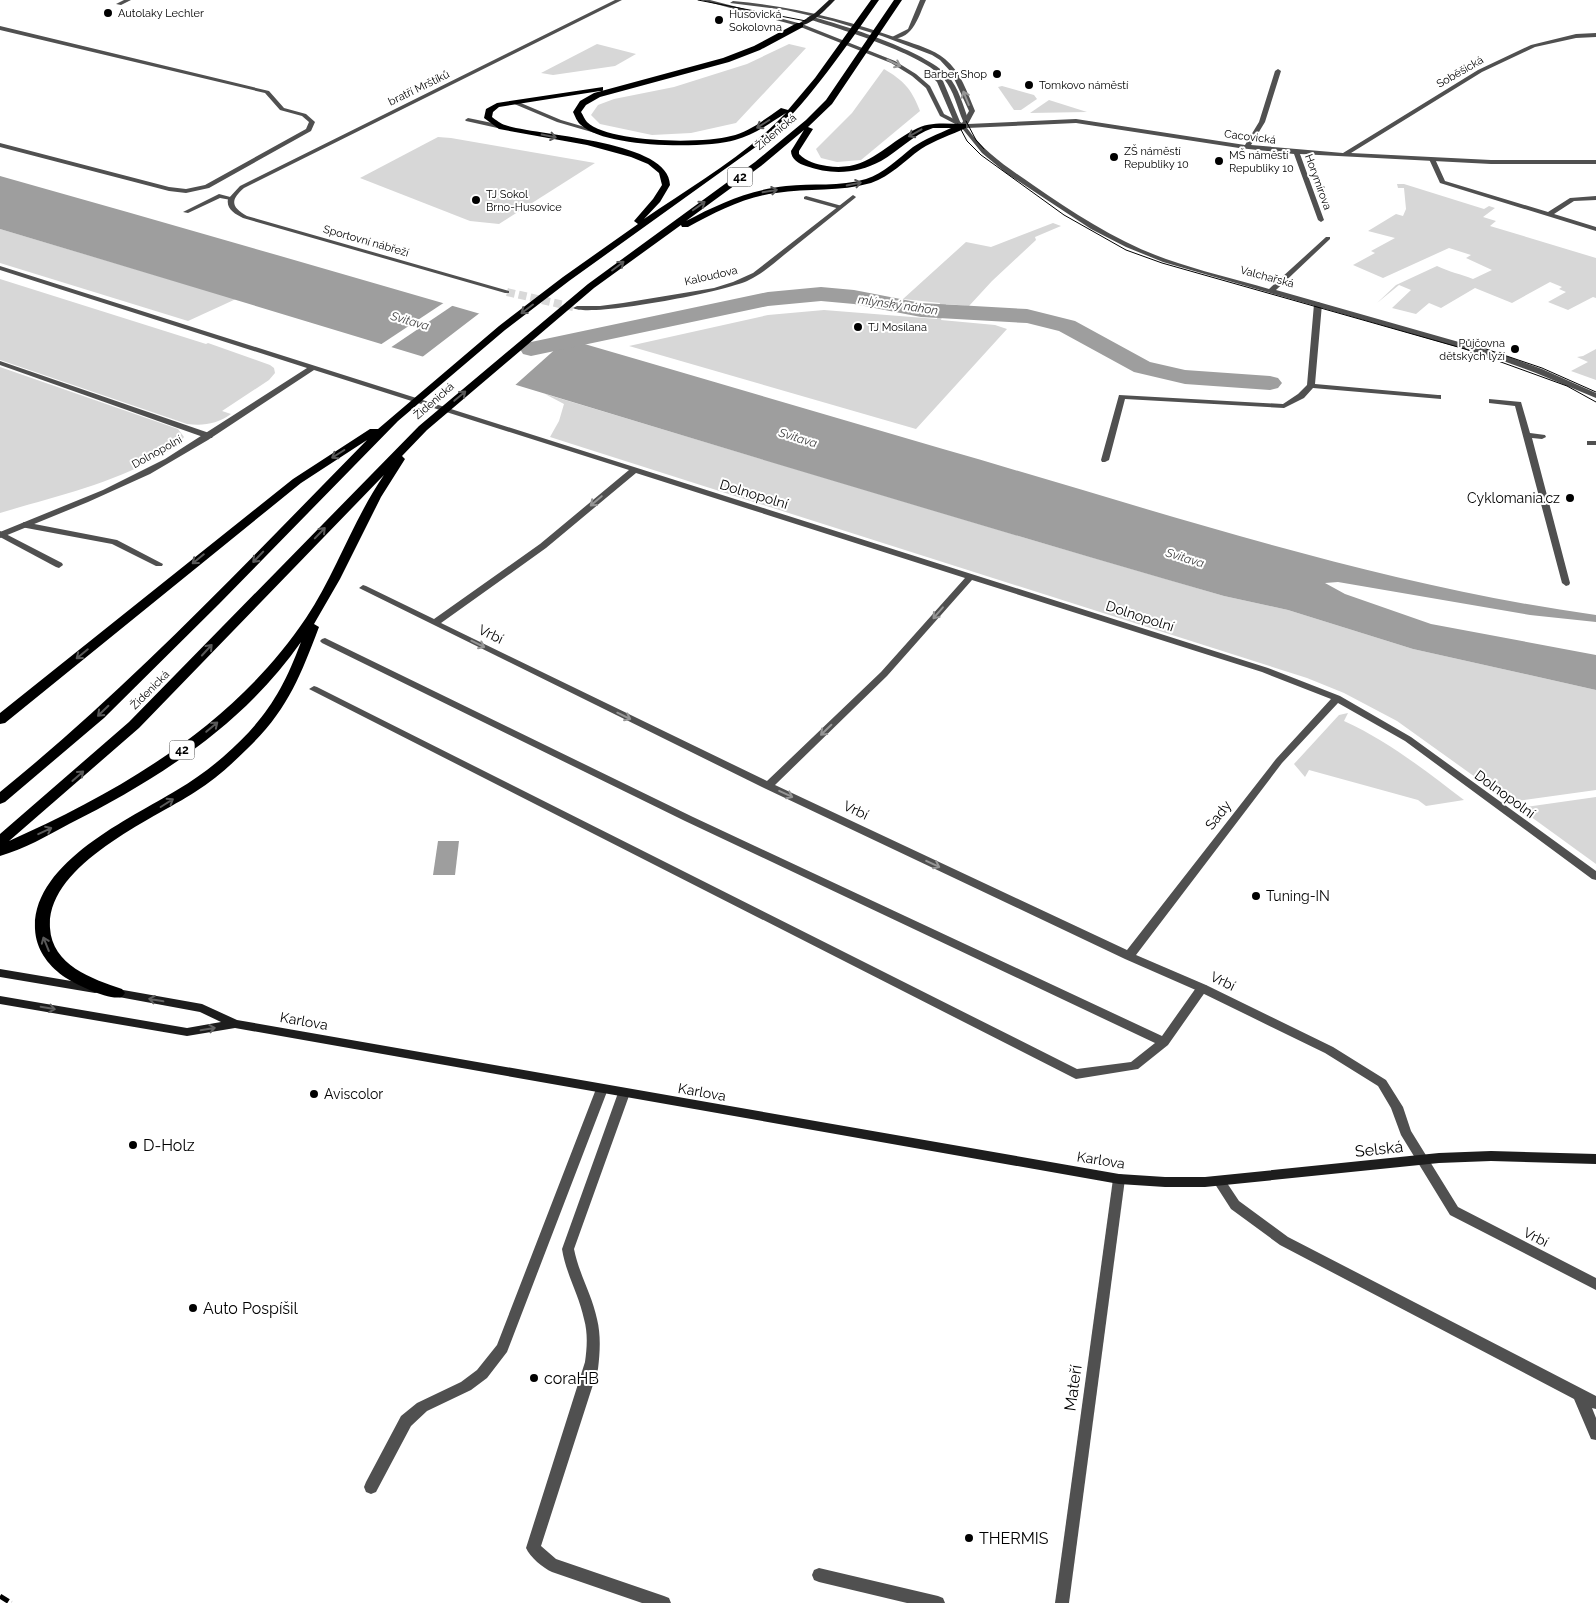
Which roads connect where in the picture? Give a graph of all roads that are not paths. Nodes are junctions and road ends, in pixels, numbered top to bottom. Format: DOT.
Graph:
graph roads {
  1 [pos="128,0"];
  2 [pos="619,0"];
  3 [pos="704,0"];
  4 [pos="832,0"];
  5 [pos="875,0"];
  6 [pos="898,0"];
  7 [pos="924,0"];
  8 [pos="717,2"];
  9 [pos="119,4"];
  10 [pos="817,14"];
  11 [pos="805,21"];
  12 [pos="0,28"];
  13 [pos="1596,35"];
  14 [pos="894,38"];
  15 [pos="1278,71"];
  16 [pos="640,83"];
  17 [pos="804,97"];
  18 [pos="514,102"];
  19 [pos="829,102"];
  20 [pos="468,120"];
  21 [pos="962,124"];
  22 [pos="502,127"];
  23 [pos="612,135"];
  24 [pos="0,145"];
  25 [pos="1248,147"];
  26 [pos="1296,152"];
  27 [pos="1345,154"];
  28 [pos="1432,159"];
  29 [pos="1596,162"];
  30 [pos="853,197"];
  31 [pos="231,198"];
  32 [pos="806,198"];
  33 [pos="1596,198"];
  34 [pos="840,207"];
  35 [pos="186,212"];
  36 [pos="1549,214"];
  37 [pos="1321,220"];
  38 [pos="1596,229"];
  39 [pos="1328,238"];
  40 [pos="619,242"];
  41 [pos="646,246"];
  42 [pos="0,268"];
  43 [pos="566,279"];
  44 [pos="591,286"];
  45 [pos="1272,290"];
  46 [pos="507,292"];
  47 [pos="1318,304"];
  48 [pos="577,308"];
  49 [pos="0,363"];
  50 [pos="312,368"];
  51 [pos="1312,386"];
  52 [pos="1596,396"];
  53 [pos="1438,397"];
  54 [pos="1492,402"];
  55 [pos="394,419"];
  56 [pos="423,428"];
  57 [pos="1528,435"];
  58 [pos="209,436"];
  59 [pos="1542,437"];
  60 [pos="1105,460"];
  61 [pos="634,470"];
  62 [pos="24,525"];
  63 [pos="0,535"];
  64 [pos="159,564"];
  65 [pos="59,565"];
  66 [pos="971,576"];
  67 [pos="1566,582"];
  68 [pos="362,588"];
  69 [pos="324,598"];
  70 [pos="435,623"];
  71 [pos="325,641"];
  72 [pos="314,688"];
  73 [pos="1337,698"];
  74 [pos="0,721"];
  75 [pos="768,786"];
  76 [pos="0,798"];
  77 [pos="0,841"];
  78 [pos="0,851"];
  79 [pos="1596,876"];
  80 [pos="1129,956"];
  81 [pos="0,973"];
  82 [pos="1202,988"];
  83 [pos="116,993"];
  84 [pos="0,1000"];
  85 [pos="235,1024"];
  86 [pos="1164,1042"];
  87 [pos="602,1089"];
  88 [pos="624,1093"];
  89 [pos="1596,1159"];
  90 [pos="1422,1160"];
  91 [pos="1119,1178"];
  92 [pos="1219,1181"];
  93 [pos="1165,1182"];
  94 [pos="1596,1284"];
  95 [pos="1579,1394"];
  96 [pos="1596,1403"];
  97 [pos="1596,1434"];
  98 [pos="371,1487"];
  99 [pos="819,1575"];
  100 [pos="664,1603"];
  101 [pos="938,1603"];
  102 [pos="1062,1603"];
  1 -- 9 [label="street"];
  2 -- 31 [label="street, bratří Mrštíků"];
  3 -- 8 [label="street"];
  4 -- 10 [label="main road"];
  5 -- 17 [label="highway, Židenická / 42"];
  6 -- 19 [label="highway, Židenická / 42"];
  7 -- 14 [label="street"];
  8 -- 10 [label="street"];
  8 -- 11 [label="street"];
  10 -- 11 [label="main road"];
  10 -- 14 [label="street"];
  11 -- 16 [label="highway"];
  11 -- 21 [label="street, one-way"];
  11 -- 21 [label="street"];
  12 -- 24 [label="street"];
  13 -- 27 [label="street, Soběšická"];
  21 -- 14 [label="street, one-way"];
  15 -- 25 [label="street"];
  16 -- 18 [label="highway"];
  16 -- 23 [label="highway"];
  17 -- 23 [label="highway, one-way"];
  17 -- 40 [label="highway, Židenická / 42"];
  18 -- 22 [label="highway"];
  18 -- 23 [label="street"];
  21 -- 19 [label="highway, one-way"];
  41 -- 19 [label="highway, Židenická / 42, one-way"];
  20 -- 22 [label="street"];
  21 -- 25 [label="street, Cacovická"];
  41 -- 21 [label="highway, one-way"];
  21 -- 45 [label="street, Valchařská"];
  22 -- 40 [label="highway, one-way"];
  25 -- 26 [label="street, Cacovická"];
  26 -- 27 [label="street, Cacovická"];
  26 -- 37 [label="street, Horymírova"];
  27 -- 28 [label="street, Cacovická"];
  28 -- 29 [label="street, Cacovická"];
  28 -- 36 [label="street"];
  30 -- 34 [label="street, Kaloudova"];
  31 -- 35 [label="street"];
  31 -- 46 [label="street, Sportovní nábřeží"];
  32 -- 34 [label="street"];
  33 -- 36 [label="street"];
  34 -- 48 [label="street, Kaloudova"];
  36 -- 38 [label="street"];
  39 -- 45 [label="street"];
  40 -- 43 [label="highway, Židenická"];
  44 -- 41 [label="highway, Židenická / 42, one-way"];
  42 -- 50 [label="street, Dolnopolní"];
  43 -- 55 [label="highway, Židenická, one-way"];
  56 -- 44 [label="highway, Židenická / 42, one-way"];
  45 -- 47 [label="street, Valchařská"];
  47 -- 51 [label="street"];
  47 -- 52 [label="street, Valchařská"];
  49 -- 58 [label="street"];
  50 -- 58 [label="street, Dolnopolní"];
  50 -- 61 [label="street, Dolnopolní"];
  51 -- 53 [label="street"];
  51 -- 60 [label="street"];
  54 -- 57 [label="street"];
  55 -- 74 [label="highway, one-way"];
  55 -- 76 [label="highway, Židenická, one-way"];
  56 -- 69 [label="highway, 42"];
  77 -- 56 [label="highway, Židenická / 42, one-way"];
  57 -- 59 [label="street"];
  57 -- 67 [label="street"];
  58 -- 62 [label="street, Dolnopolní"];
  61 -- 66 [label="street, Dolnopolní"];
  61 -- 70 [label="street, one-way"];
  62 -- 63 [label="street, Dolnopolní"];
  62 -- 64 [label="street"];
  63 -- 65 [label="street"];
  66 -- 73 [label="street, Dolnopolní"];
  66 -- 75 [label="street, one-way"];
  68 -- 70 [label="street, Vrbí"];
  78 -- 69 [label="highway, 42, one-way"];
  83 -- 69 [label="highway, one-way"];
  70 -- 75 [label="street, Vrbí, one-way"];
  71 -- 86 [label="street"];
  72 -- 86 [label="street"];
  73 -- 79 [label="street, Dolnopolní"];
  73 -- 80 [label="street, Sady"];
  75 -- 80 [label="street, Vrbí, one-way"];
  80 -- 82 [label="street, Vrbí"];
  81 -- 83 [label="main road, Karlova"];
  82 -- 86 [label="street"];
  82 -- 90 [label="street, Vrbí"];
  85 -- 83 [label="main road, Karlova, one-way"];
  84 -- 85 [label="main road, Karlova, one-way"];
  85 -- 87 [label="main road, Karlova"];
  87 -- 88 [label="main road, Karlova"];
  87 -- 98 [label="street"];
  88 -- 91 [label="main road, Karlova"];
  88 -- 100 [label="street"];
  89 -- 90 [label="main road, Selská"];
  90 -- 92 [label="main road, Selská"];
  90 -- 94 [label="street, Vrbí"];
  91 -- 93 [label="main road, Karlova"];
  91 -- 102 [label="street, Mateří"];
  92 -- 93 [label="main road, Selská"];
  92 -- 95 [label="street"];
  95 -- 96 [label="street"];
  95 -- 97 [label="street"];
  99 -- 101 [label="street"];
}
